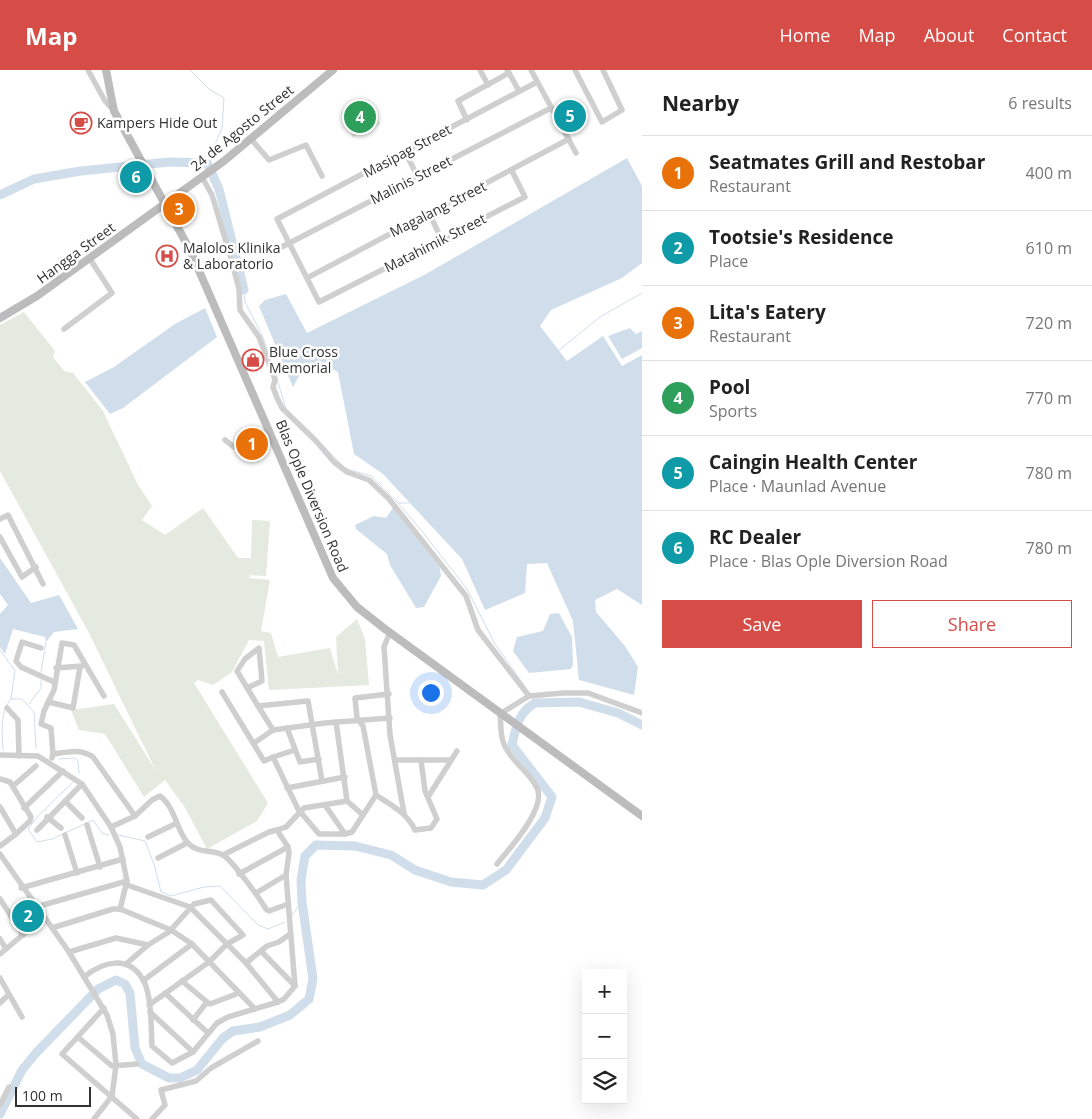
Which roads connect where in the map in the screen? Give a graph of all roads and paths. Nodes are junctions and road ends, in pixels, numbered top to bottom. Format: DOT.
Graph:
graph roads {
  1 [pos="88,70"];
  2 [pos="106,70"];
  3 [pos="333,70"];
  4 [pos="480,70"];
  5 [pos="531,70"];
  6 [pos="576,70"];
  7 [pos="603,70"];
  8 [pos="508,72"];
  9 [pos="537,82"];
  10 [pos="488,85"];
  11 [pos="519,91"];
  12 [pos="551,108"];
  13 [pos="114,112"];
  14 [pos="467,120"];
  15 [pos="252,138"];
  16 [pos="569,139"];
  17 [pos="405,152"];
  18 [pos="576,153"];
  19 [pos="512,171"];
  20 [pos="204,176"];
  21 [pos="322,176"];
  22 [pos="418,177"];
  23 [pos="165,203"];
  24 [pos="429,213"];
  25 [pos="442,240"];
  26 [pos="289,243"];
  27 [pos="272,252"];
  28 [pos="90,259"];
  29 [pos="307,278"];
  30 [pos="0,318"];
  31 [pos="64,329"];
  32 [pos="270,430"];
  33 [pos="225,440"];
  34 [pos="0,519"];
  35 [pos="0,538"];
  36 [pos="36,567"];
  37 [pos="43,584"];
  38 [pos="390,632"];
  39 [pos="41,648"];
  40 [pos="84,666"];
  41 [pos="56,668"];
  42 [pos="54,682"];
  43 [pos="247,688"];
  44 [pos="222,692"];
  45 [pos="388,694"];
  46 [pos="104,696"];
  47 [pos="530,696"];
  48 [pos="49,702"];
  49 [pos="258,706"];
  50 [pos="7,708"];
  51 [pos="642,713"];
  52 [pos="502,714"];
  53 [pos="390,718"];
  54 [pos="336,722"];
  55 [pos="360,722"];
  56 [pos="312,725"];
  57 [pos="287,728"];
  58 [pos="273,730"];
  59 [pos="254,743"];
  60 [pos="296,750"];
  61 [pos="457,751"];
  62 [pos="53,754"];
  63 [pos="0,755"];
  64 [pos="19,756"];
  65 [pos="273,757"];
  66 [pos="319,759"];
  67 [pos="396,760"];
  68 [pos="421,760"];
  69 [pos="451,760"];
  70 [pos="50,762"];
  71 [pos="36,766"];
  72 [pos="63,771"];
  73 [pos="344,777"];
  74 [pos="0,779"];
  75 [pos="322,781"];
  76 [pos="82,784"];
  77 [pos="13,786"];
  78 [pos="287,788"];
  79 [pos="376,795"];
  80 [pos="428,797"];
  81 [pos="65,801"];
  82 [pos="347,801"];
  83 [pos="326,805"];
  84 [pos="0,808"];
  85 [pos="24,808"];
  86 [pos="300,811"];
  87 [pos="404,814"];
  88 [pos="363,815"];
  89 [pos="135,816"];
  90 [pos="642,816"];
  91 [pos="47,817"];
  92 [pos="82,818"];
  93 [pos="177,823"];
  94 [pos="87,824"];
  95 [pos="111,827"];
  96 [pos="61,828"];
  97 [pos="36,830"];
  98 [pos="277,830"];
  99 [pos="16,834"];
  100 [pos="346,834"];
  101 [pos="65,835"];
  102 [pos="148,837"];
  103 [pos="187,843"];
  104 [pos="0,846"];
  105 [pos="288,847"];
  106 [pos="0,854"];
  107 [pos="223,855"];
  108 [pos="158,858"];
  109 [pos="123,859"];
  110 [pos="497,864"];
  111 [pos="100,867"];
  112 [pos="77,873"];
  113 [pos="239,874"];
  114 [pos="286,875"];
  115 [pos="127,883"];
  116 [pos="22,888"];
  117 [pos="256,893"];
  118 [pos="0,899"];
  119 [pos="288,904"];
  120 [pos="36,907"];
  121 [pos="190,907"];
  122 [pos="120,909"];
  123 [pos="44,917"];
  124 [pos="52,928"];
  125 [pos="171,930"];
  126 [pos="290,934"];
  127 [pos="23,935"];
  128 [pos="0,939"];
  129 [pos="192,944"];
  130 [pos="227,944"];
  131 [pos="148,945"];
  132 [pos="6,949"];
  133 [pos="261,951"];
  134 [pos="69,952"];
  135 [pos="0,954"];
  136 [pos="208,962"];
  137 [pos="246,963"];
  138 [pos="126,964"];
  139 [pos="84,977"];
  140 [pos="0,978"];
  141 [pos="144,980"];
  142 [pos="182,980"];
  143 [pos="295,986"];
  144 [pos="165,993"];
  145 [pos="239,993"];
  146 [pos="8,994"];
  147 [pos="207,1002"];
  148 [pos="278,1002"];
  149 [pos="0,1003"];
  150 [pos="148,1005"];
  151 [pos="104,1008"];
  152 [pos="255,1009"];
  153 [pos="150,1012"];
  154 [pos="22,1017"];
  155 [pos="193,1020"];
  156 [pos="208,1033"];
  157 [pos="79,1038"];
  158 [pos="258,1041"];
  159 [pos="193,1052"];
  160 [pos="137,1064"];
  161 [pos="116,1065"];
  162 [pos="9,1087"];
  163 [pos="112,1096"];
  164 [pos="0,1105"];
  165 [pos="97,1118"];
  166 [pos="137,1119"];
  167 [pos="152,1119"];
  1 -- 13 [label="street"];
  2 -- 13 [label="main road, Blas Ople Diversion Road"];
  3 -- 15 [label="main road, 24 de Agosto Street"];
  4 -- 10 [label="street"];
  5 -- 9 [label="street"];
  6 -- 7 [label="street"];
  8 -- 10 [label="street"];
  8 -- 11 [label="street"];
  9 -- 11 [label="street, Masipag Street"];
  9 -- 12 [label="street"];
  10 -- 14 [label="street"];
  11 -- 14 [label="street, Masipag Street"];
  12 -- 16 [label="street"];
  12 -- 22 [label="street, Malinis Street"];
  13 -- 23 [label="main road, Blas Ople Diversion Road"];
  14 -- 17 [label="street, Masipag Street"];
  15 -- 20 [label="main road, 24 de Agosto Street"];
  15 -- 21 [label="street"];
  16 -- 18 [label="street"];
  16 -- 19 [label="street, Magalang Street"];
  17 -- 22 [label="street"];
  17 -- 26 [label="street, Masipag Street"];
  19 -- 24 [label="street, Magalang Street"];
  19 -- 25 [label="street, Matahimik Street"];
  20 -- 23 [label="main road, 24 de Agosto Street"];
  20 -- 47 [label="street"];
  22 -- 26 [label="street, Malinis Street"];
  23 -- 28 [label="main road, Hangga Street"];
  23 -- 32 [label="main road, Blas Ople Diversion Road"];
  24 -- 25 [label="street"];
  24 -- 29 [label="street, Magalang Street"];
  25 -- 29 [label="street, Matahimik Street"];
  26 -- 27 [label="street, Malinis Street"];
  26 -- 29 [label="street"];
  28 -- 30 [label="main road, Hangga Street"];
  28 -- 31 [label="street"];
  32 -- 33 [label="street"];
  32 -- 38 [label="main road, Blas Ople Diversion Road"];
  34 -- 36 [label="street"];
  35 -- 36 [label="street"];
  36 -- 37 [label="street"];
  38 -- 45 [label="street"];
  38 -- 52 [label="main road, Blas Ople Diversion Road"];
  39 -- 42 [label="street"];
  40 -- 41 [label="street"];
  40 -- 41 [label="street"];
  40 -- 46 [label="street"];
  40 -- 48 [label="street"];
  41 -- 42 [label="street"];
  42 -- 48 [label="street"];
  43 -- 43 [label="street"];
  43 -- 49 [label="street"];
  44 -- 59 [label="street"];
  45 -- 53 [label="street"];
  45 -- 55 [label="street"];
  47 -- 51 [label="street"];
  47 -- 52 [label="street"];
  48 -- 62 [label="street"];
  49 -- 56 [label="street"];
  49 -- 58 [label="street"];
  50 -- 64 [label="street"];
  52 -- 90 [label="main road, Blas Ople Diversion Road"];
  52 -- 110 [label="street"];
  53 -- 55 [label="street"];
  53 -- 67 [label="street"];
  54 -- 55 [label="street"];
  54 -- 56 [label="street"];
  54 -- 73 [label="street"];
  55 -- 79 [label="street"];
  56 -- 57 [label="street"];
  56 -- 66 [label="street"];
  57 -- 58 [label="street"];
  57 -- 60 [label="street"];
  58 -- 59 [label="street"];
  59 -- 65 [label="street"];
  60 -- 65 [label="street"];
  60 -- 66 [label="street"];
  61 -- 69 [label="street"];
  62 -- 70 [label="street"];
  62 -- 89 [label="street"];
  63 -- 64 [label="street"];
  64 -- 70 [label="street"];
  65 -- 78 [label="street"];
  66 -- 75 [label="street"];
  67 -- 68 [label="street"];
  67 -- 87 [label="street"];
  68 -- 69 [label="street"];
  68 -- 80 [label="street"];
  69 -- 80 [label="street"];
  70 -- 72 [label="street"];
  71 -- 77 [label="street"];
  72 -- 76 [label="street"];
  72 -- 85 [label="street"];
  73 -- 75 [label="street"];
  73 -- 82 [label="street"];
  74 -- 77 [label="street"];
  75 -- 78 [label="street"];
  76 -- 81 [label="street"];
  76 -- 95 [label="street"];
  77 -- 85 [label="street"];
  78 -- 86 [label="street"];
  79 -- 87 [label="street"];
  79 -- 88 [label="street"];
  80 -- 87 [label="street"];
  81 -- 91 [label="street"];
  81 -- 92 [label="street"];
  82 -- 83 [label="street"];
  82 -- 88 [label="street"];
  83 -- 86 [label="street"];
  83 -- 100 [label="street"];
  84 -- 99 [label="street"];
  85 -- 99 [label="street"];
  86 -- 98 [label="street"];
  86 -- 100 [label="street"];
  88 -- 100 [label="street"];
  89 -- 93 [label="street"];
  89 -- 95 [label="street"];
  91 -- 96 [label="street"];
  91 -- 97 [label="street"];
  93 -- 102 [label="street"];
  93 -- 103 [label="street"];
  94 -- 111 [label="street"];
  95 -- 109 [label="street"];
  98 -- 105 [label="street"];
  98 -- 107 [label="street"];
  99 -- 104 [label="street"];
  101 -- 112 [label="street"];
  103 -- 107 [label="street"];
  103 -- 108 [label="street"];
  105 -- 113 [label="street"];
  105 -- 114 [label="street"];
  106 -- 116 [label="street"];
  107 -- 113 [label="street"];
  109 -- 111 [label="street"];
  109 -- 115 [label="street"];
  111 -- 112 [label="street"];
  112 -- 116 [label="street"];
  113 -- 117 [label="street"];
  114 -- 117 [label="street"];
  114 -- 119 [label="street"];
  115 -- 120 [label="street"];
  115 -- 121 [label="street"];
  115 -- 122 [label="street"];
  116 -- 120 [label="street"];
  117 -- 119 [label="street"];
  118 -- 127 [label="street"];
  119 -- 126 [label="street"];
  120 -- 123 [label="street"];
  121 -- 125 [label="street"];
  121 -- 130 [label="street"];
  121 -- 130 [label="street"];
  122 -- 124 [label="street"];
  122 -- 125 [label="street"];
  123 -- 124 [label="street"];
  123 -- 127 [label="street"];
  124 -- 134 [label="street"];
  125 -- 129 [label="street"];
  125 -- 131 [label="street"];
  126 -- 133 [label="street"];
  126 -- 143 [label="street"];
  127 -- 132 [label="street"];
  128 -- 132 [label="street"];
  129 -- 136 [label="street"];
  129 -- 141 [label="street"];
  130 -- 136 [label="street"];
  130 -- 137 [label="street"];
  131 -- 134 [label="street"];
  131 -- 138 [label="street"];
  132 -- 135 [label="street"];
  133 -- 137 [label="street"];
  133 -- 143 [label="street"];
  134 -- 139 [label="street"];
  136 -- 142 [label="street"];
  136 -- 145 [label="street"];
  137 -- 148 [label="street"];
  138 -- 139 [label="street"];
  138 -- 141 [label="street"];
  139 -- 151 [label="street"];
  140 -- 146 [label="street"];
  141 -- 150 [label="street"];
  142 -- 144 [label="street"];
  142 -- 147 [label="street"];
  143 -- 148 [label="street"];
  144 -- 150 [label="street"];
  144 -- 155 [label="street"];
  145 -- 147 [label="street"];
  145 -- 152 [label="street"];
  146 -- 149 [label="street"];
  146 -- 154 [label="street"];
  147 -- 155 [label="street"];
  148 -- 152 [label="street"];
  150 -- 153 [label="street"];
  151 -- 157 [label="street"];
  151 -- 161 [label="street"];
  152 -- 156 [label="street"];
  153 -- 159 [label="street"];
  153 -- 159 [label="street"];
  155 -- 156 [label="street"];
  156 -- 159 [label="street"];
  157 -- 161 [label="street"];
  157 -- 163 [label="street"];
  158 -- 167 [label="street"];
  160 -- 161 [label="street"];
  161 -- 163 [label="street"];
  162 -- 164 [label="street"];
  163 -- 165 [label="street"];
  163 -- 166 [label="street"];
}
